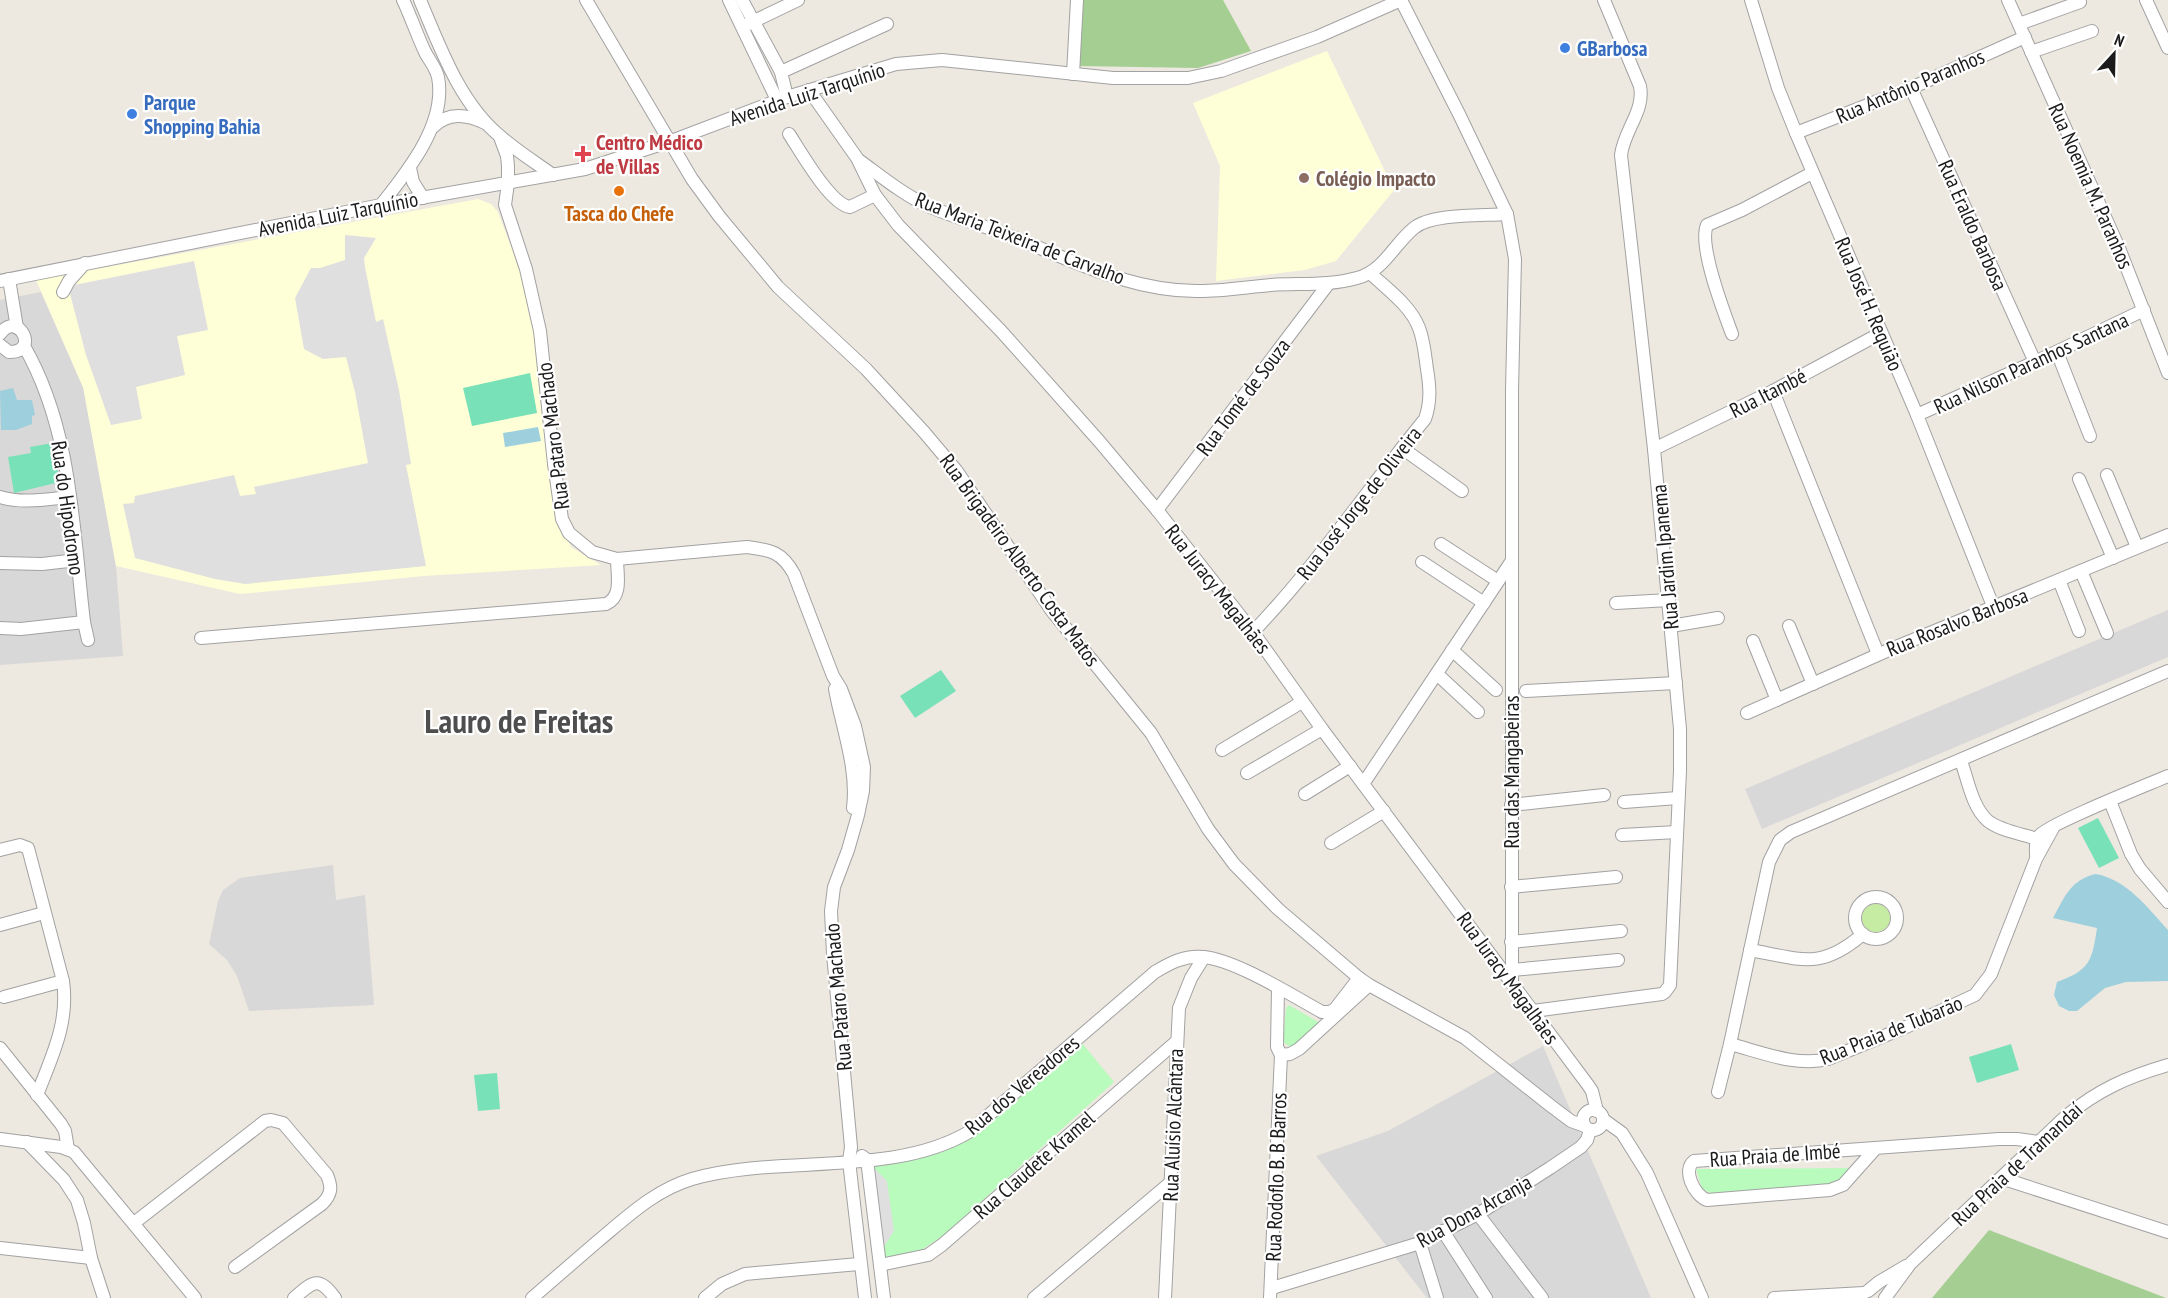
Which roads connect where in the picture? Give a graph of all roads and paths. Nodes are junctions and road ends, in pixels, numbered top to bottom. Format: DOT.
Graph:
graph roads {
  1 [pos="404,0"];
  2 [pos="420,0"];
  3 [pos="586,0"];
  4 [pos="733,0"];
  5 [pos="798,0"];
  6 [pos="1077,0"];
  7 [pos="1401,0"];
  8 [pos="1604,0"];
  9 [pos="1751,0"];
  10 [pos="2008,0"];
  11 [pos="2146,0"];
  12 [pos="2080,2"];
  13 [pos="755,22"];
  14 [pos="887,24"];
  15 [pos="2019,24"];
  16 [pos="742,27"];
  17 [pos="2092,31"];
  18 [pos="2025,37"];
  19 [pos="2168,48"];
  20 [pos="2031,52"];
  21 [pos="773,56"];
  22 [pos="758,60"];
  23 [pos="781,72"];
  24 [pos="1073,74"];
  25 [pos="1911,88"];
  26 [pos="809,90"];
  27 [pos="782,99"];
  28 [pos="488,124"];
  29 [pos="430,130"];
  30 [pos="1796,133"];
  31 [pos="789,134"];
  32 [pos="500,137"];
  33 [pos="670,141"];
  34 [pos="856,158"];
  35 [pos="508,166"];
  36 [pos="410,168"];
  37 [pos="1812,173"];
  38 [pos="553,175"];
  39 [pos="508,183"];
  40 [pos="487,188"];
  41 [pos="875,195"];
  42 [pos="423,198"];
  43 [pos="381,205"];
  44 [pos="505,205"];
  45 [pos="1507,214"];
  46 [pos="85,263"];
  47 [pos="1370,273"];
  48 [pos="5,280"];
  49 [pos="1329,283"];
  50 [pos="63,292"];
  51 [pos="2144,310"];
  52 [pos="17,328"];
  53 [pos="0,331"];
  54 [pos="1881,333"];
  55 [pos="1732,334"];
  56 [pos="0,345"];
  57 [pos="24,346"];
  58 [pos="2057,352"];
  59 [pos="2035,362"];
  60 [pos="2168,374"];
  61 [pos="1773,391"];
  62 [pos="1917,415"];
  63 [pos="2090,436"];
  64 [pos="1402,448"];
  65 [pos="1654,449"];
  66 [pos="2107,475"];
  67 [pos="2079,480"];
  68 [pos="1462,491"];
  69 [pos="0,497"];
  70 [pos="70,497"];
  71 [pos="1157,510"];
  72 [pos="2168,535"];
  73 [pos="1441,544"];
  74 [pos="2137,547"];
  75 [pos="2112,558"];
  76 [pos="617,559"];
  77 [pos="77,560"];
  78 [pos="0,562"];
  79 [pos="1422,562"];
  80 [pos="1511,562"];
  81 [pos="2081,571"];
  82 [pos="2059,580"];
  83 [pos="1498,581"];
  84 [pos="1669,600"];
  85 [pos="1484,603"];
  86 [pos="1616,603"];
  87 [pos="1993,606"];
  88 [pos="1718,618"];
  89 [pos="84,622"];
  90 [pos="1671,626"];
  91 [pos="1789,626"];
  92 [pos="0,628"];
  93 [pos="2079,631"];
  94 [pos="1253,632"];
  95 [pos="2107,633"];
  96 [pos="201,638"];
  97 [pos="88,640"];
  98 [pos="1753,641"];
  99 [pos="1452,650"];
  100 [pos="1878,654"];
  101 [pos="2168,672"];
  102 [pos="1437,674"];
  103 [pos="833,676"];
  104 [pos="1676,679"];
  105 [pos="1813,684"];
  106 [pos="1496,690"];
  107 [pos="1526,691"];
  108 [pos="1778,700"];
  109 [pos="1302,702"];
  110 [pos="1478,712"];
  111 [pos="1747,713"];
  112 [pos="1322,729"];
  113 [pos="845,739"];
  114 [pos="859,741"];
  115 [pos="1222,750"];
  116 [pos="1961,761"];
  117 [pos="851,763"];
  118 [pos="1350,766"];
  119 [pos="864,767"];
  120 [pos="1248,772"];
  121 [pos="2168,776"];
  122 [pos="1363,784"];
  123 [pos="1305,794"];
  124 [pos="1604,795"];
  125 [pos="1678,798"];
  126 [pos="2110,801"];
  127 [pos="1624,802"];
  128 [pos="1510,805"];
  129 [pos="1384,811"];
  130 [pos="2053,828"];
  131 [pos="1677,832"];
  132 [pos="1622,836"];
  133 [pos="2037,839"];
  134 [pos="1331,843"];
  135 [pos="0,850"];
  136 [pos="848,850"];
  137 [pos="2036,859"];
  138 [pos="1616,877"];
  139 [pos="1511,887"];
  140 [pos="2168,902"];
  141 [pos="44,913"];
  142 [pos="0,925"];
  143 [pos="1621,931"];
  144 [pos="1863,933"];
  145 [pos="1511,942"];
  146 [pos="1750,951"];
  147 [pos="1204,957"];
  148 [pos="1618,960"];
  149 [pos="1512,976"];
  150 [pos="63,981"];
  151 [pos="1364,982"];
  152 [pos="1278,988"];
  153 [pos="4,997"];
  154 [pos="1533,1011"];
  155 [pos="1177,1041"];
  156 [pos="1730,1044"];
  157 [pos="0,1048"];
  158 [pos="1281,1055"];
  159 [pos="2168,1065"];
  160 [pos="1718,1092"];
  161 [pos="37,1095"];
  162 [pos="1560,1112"];
  163 [pos="1596,1114"];
  164 [pos="1588,1128"];
  165 [pos="0,1139"];
  166 [pos="27,1142"];
  167 [pos="2038,1142"];
  168 [pos="851,1147"];
  169 [pos="1876,1148"];
  170 [pos="68,1149"];
  171 [pos="867,1160"];
  172 [pos="849,1161"];
  173 [pos="2001,1178"];
  174 [pos="1171,1182"];
  175 [pos="1478,1214"];
  176 [pos="134,1223"];
  177 [pos="1443,1231"];
  178 [pos="2168,1232"];
  179 [pos="1420,1243"];
  180 [pos="0,1248"];
  181 [pos="91,1258"];
  182 [pos="859,1264"];
  183 [pos="1910,1264"];
  184 [pos="880,1265"];
  185 [pos="235,1267"];
  186 [pos="1271,1293"];
  187 [pos="1864,1294"];
  188 [pos="1822,1297"];
  189 [pos="104,1298"];
  190 [pos="195,1298"];
  191 [pos="294,1298"];
  192 [pos="334,1298"];
  193 [pos="532,1298"];
  194 [pos="705,1298"];
  195 [pos="865,1298"];
  196 [pos="884,1298"];
  197 [pos="1034,1298"];
  198 [pos="1165,1298"];
  199 [pos="1437,1298"];
  200 [pos="1486,1298"];
  201 [pos="1542,1298"];
  202 [pos="1702,1298"];
  203 [pos="1774,1298"];
  204 [pos="1881,1298"];
  205 [pos="1885,1298"];
  1 -- 29 [label="street"];
  2 -- 28 [label="street"];
  3 -- 33 [label="street, Rua Brigadeiro Alberto Costa Matos"];
  4 -- 13 [label="street"];
  4 -- 16 [label="street"];
  5 -- 13 [label="street"];
  6 -- 24 [label="street"];
  7 -- 24 [label="street, Avenida Luiz Tarquínio"];
  7 -- 45 [label="street"];
  8 -- 65 [label="street, Rua Jardim Ipanema"];
  9 -- 30 [label="street, Rua José H. Requião"];
  10 -- 15 [label="street, Rua Noemia M. Paranhos"];
  11 -- 19 [label="street"];
  12 -- 15 [label="street"];
  13 -- 16 [label="street"];
  13 -- 21 [label="street"];
  14 -- 23 [label="street"];
  15 -- 18 [label="street, Rua Noemia M. Paranhos"];
  16 -- 22 [label="street"];
  17 -- 20 [label="street"];
  18 -- 20 [label="street, Rua Noemia M. Paranhos"];
  18 -- 25 [label="street, Rua Antônio Paranhos"];
  20 -- 51 [label="street, Rua Noemia M. Paranhos"];
  21 -- 22 [label="street"];
  21 -- 23 [label="street"];
  22 -- 27 [label="street"];
  23 -- 27 [label="street"];
  24 -- 26 [label="street, Avenida Luiz Tarquínio"];
  25 -- 30 [label="street, Rua Antônio Paranhos"];
  25 -- 59 [label="street, Rua Eraldo Barbosa"];
  26 -- 27 [label="street, Avenida Luiz Tarquínio"];
  26 -- 34 [label="street, Rua Juracy Magalhães"];
  27 -- 33 [label="street, Avenida Luiz Tarquínio"];
  28 -- 29 [label="street"];
  28 -- 32 [label="street"];
  29 -- 36 [label="street"];
  30 -- 37 [label="street, Rua José H. Requião"];
  31 -- 41 [label="street"];
  32 -- 35 [label="street"];
  32 -- 38 [label="street"];
  33 -- 38 [label="street, Avenida Luiz Tarquínio"];
  33 -- 151 [label="street, Rua Brigadeiro Alberto Costa Matos"];
  34 -- 41 [label="street, Rua Juracy Magalhães"];
  34 -- 49 [label="street, Rua Maria Teixeira de Carvalho"];
  35 -- 39 [label="street, Rua Pataro Machado"];
  35 -- 40 [label="street"];
  36 -- 42 [label="street"];
  36 -- 43 [label="street"];
  37 -- 54 [label="street, Rua José H. Requião"];
  37 -- 55 [label="street"];
  38 -- 39 [label="street, Avenida Luiz Tarquínio"];
  39 -- 40 [label="street, Avenida Luiz Tarquínio"];
  39 -- 44 [label="street, Rua Pataro Machado"];
  40 -- 42 [label="street, Avenida Luiz Tarquínio"];
  40 -- 44 [label="street"];
  41 -- 71 [label="street, Rua Juracy Magalhães"];
  42 -- 43 [label="street, Avenida Luiz Tarquínio"];
  43 -- 46 [label="street, Avenida Luiz Tarquínio"];
  44 -- 76 [label="street, Rua Pataro Machado"];
  45 -- 47 [label="street, Rua Maria Teixeira de Carvalho"];
  45 -- 80 [label="street, Rua das Mangabeiras"];
  46 -- 48 [label="street, Avenida Luiz Tarquínio"];
  46 -- 50 [label="street"];
  47 -- 49 [label="street, Rua Maria Teixeira de Carvalho"];
  47 -- 64 [label="street, Rua José Jorge de Oliveira"];
  48 -- 52 [label="street, Rua do Hipodromo"];
  49 -- 71 [label="street, Rua Tomé de Souza"];
  51 -- 58 [label="street, Rua Nilson Paranhos Santana"];
  51 -- 60 [label="street, Rua Noemia M. Paranhos"];
  52 -- 53 [label="street"];
  52 -- 57 [label="street, Rua do Hipodromo"];
  54 -- 61 [label="street, Rua Itambé"];
  54 -- 62 [label="street, Rua José H. Requião"];
  56 -- 57 [label="street"];
  57 -- 70 [label="street, Rua do Hipodromo"];
  58 -- 59 [label="street, Rua Nilson Paranhos Santana"];
  58 -- 63 [label="street"];
  59 -- 62 [label="street, Rua Nilson Paranhos Santana"];
  61 -- 65 [label="street, Rua Itambé"];
  61 -- 100 [label="street"];
  62 -- 87 [label="street, Rua José H. Requião"];
  64 -- 68 [label="street"];
  64 -- 94 [label="street, Rua José Jorge de Oliveira"];
  65 -- 84 [label="street, Rua Jardim Ipanema"];
  66 -- 74 [label="street"];
  67 -- 75 [label="street"];
  69 -- 70 [label="street"];
  70 -- 77 [label="street, Rua do Hipodromo"];
  71 -- 94 [label="street, Rua Juracy Magalhães"];
  72 -- 74 [label="street, Rua Rosalvo Barbosa"];
  73 -- 83 [label="street"];
  74 -- 75 [label="street, Rua Rosalvo Barbosa"];
  75 -- 81 [label="street, Rua Rosalvo Barbosa"];
  76 -- 96 [label="street"];
  76 -- 103 [label="street, Rua Pataro Machado"];
  77 -- 78 [label="street"];
  77 -- 89 [label="street, Rua do Hipodromo"];
  79 -- 85 [label="street"];
  80 -- 83 [label="street"];
  80 -- 128 [label="street, Rua das Mangabeiras"];
  81 -- 82 [label="street, Rua Rosalvo Barbosa"];
  81 -- 95 [label="street"];
  82 -- 87 [label="street, Rua Rosalvo Barbosa"];
  82 -- 93 [label="street"];
  83 -- 85 [label="street"];
  84 -- 86 [label="street"];
  84 -- 90 [label="street, Rua Jardim Ipanema"];
  85 -- 99 [label="street"];
  87 -- 100 [label="street, Rua Rosalvo Barbosa"];
  88 -- 90 [label="street"];
  89 -- 92 [label="street"];
  89 -- 97 [label="street, Rua do Hipodromo"];
  90 -- 104 [label="street, Rua Jardim Ipanema"];
  91 -- 105 [label="street"];
  94 -- 109 [label="street, Rua Juracy Magalhães"];
  98 -- 108 [label="street"];
  99 -- 102 [label="street"];
  99 -- 106 [label="street"];
  100 -- 105 [label="street, Rua Rosalvo Barbosa"];
  101 -- 116 [label="street"];
  102 -- 110 [label="street"];
  102 -- 122 [label="street"];
  103 -- 113 [label="street, Rua Pataro Machado"];
  103 -- 114 [label="street, Rua Pataro Machado"];
  104 -- 107 [label="street"];
  104 -- 125 [label="street, Rua Jardim Ipanema"];
  105 -- 108 [label="street, Rua Rosalvo Barbosa"];
  108 -- 111 [label="street, Rua Rosalvo Barbosa"];
  109 -- 112 [label="street, Rua Juracy Magalhães"];
  109 -- 115 [label="street"];
  112 -- 118 [label="street, Rua Juracy Magalhães"];
  112 -- 120 [label="street"];
  113 -- 114 [label="street"];
  113 -- 117 [label="street, Rua Pataro Machado"];
  114 -- 119 [label="street, Rua Pataro Machado"];
  116 -- 133 [label="street"];
  116 -- 146 [label="street"];
  117 -- 119 [label="street"];
  117 -- 136 [label="street, Rua Pataro Machado"];
  118 -- 122 [label="street, Rua Juracy Magalhães"];
  118 -- 123 [label="street"];
  119 -- 136 [label="street, Rua Pataro Machado"];
  121 -- 126 [label="street"];
  122 -- 129 [label="street, Rua Juracy Magalhães"];
  124 -- 128 [label="street"];
  125 -- 127 [label="street"];
  125 -- 131 [label="street, Rua Jardim Ipanema"];
  126 -- 130 [label="street"];
  126 -- 140 [label="street"];
  128 -- 139 [label="street, Rua das Mangabeiras"];
  129 -- 134 [label="street"];
  129 -- 149 [label="street, Rua Juracy Magalhães"];
  130 -- 133 [label="street"];
  130 -- 137 [label="street, Rua Praia de Tubarão"];
  131 -- 132 [label="street"];
  131 -- 154 [label="street, Rua Jardim Ipanema"];
  133 -- 137 [label="street, Rua Praia de Tubarão"];
  135 -- 141 [label="street"];
  136 -- 168 [label="street, Rua Pataro Machado"];
  137 -- 156 [label="street, Rua Praia de Tubarão"];
  138 -- 139 [label="street"];
  139 -- 145 [label="street, Rua das Mangabeiras"];
  141 -- 142 [label="street"];
  141 -- 150 [label="street"];
  143 -- 145 [label="street"];
  144 -- 146 [label="street"];
  145 -- 149 [label="street, Rua das Mangabeiras"];
  146 -- 156 [label="street"];
  147 -- 152 [label="street, Rua dos Vereadores"];
  147 -- 155 [label="street, Rua Aluísio Alcântara"];
  147 -- 171 [label="street, Rua dos Vereadores"];
  148 -- 149 [label="street"];
  149 -- 154 [label="street, Rua Juracy Magalhães"];
  150 -- 153 [label="street"];
  150 -- 161 [label="street"];
  151 -- 152 [label="street, Rua dos Vereadores"];
  151 -- 158 [label="street"];
  151 -- 162 [label="street, Rua Brigadeiro Alberto Costa Matos"];
  152 -- 158 [label="street, Rua Rodoflo B. B Barros"];
  154 -- 163 [label="street, Rua Juracy Magalhães"];
  155 -- 174 [label="street, Rua Aluísio Alcântara"];
  155 -- 184 [label="street, Rua Claudete Kramel"];
  156 -- 160 [label="street"];
  157 -- 161 [label="street"];
  158 -- 186 [label="street, Rua Rodoflo B. B Barros"];
  159 -- 167 [label="street, Rua Praia de Tramandaí"];
  161 -- 170 [label="street"];
  162 -- 163 [label="street"];
  162 -- 164 [label="street, Rua Brigadeiro Alberto Costa Matos"];
  163 -- 164 [label="street"];
  163 -- 164 [label="street"];
  163 -- 202 [label="street"];
  164 -- 175 [label="street, Rua Dona Arcanja"];
  165 -- 166 [label="street"];
  166 -- 170 [label="street"];
  166 -- 181 [label="street"];
  167 -- 169 [label="street, Rua Praia de Imbé"];
  167 -- 173 [label="street, Rua Praia de Tramandaí"];
  168 -- 171 [label="street"];
  168 -- 172 [label="street, Rua Pataro Machado"];
  169 -- 169 [label="street, Rua Praia de Imbé"];
  170 -- 176 [label="street"];
  171 -- 172 [label="street, Rua dos Vereadores"];
  171 -- 184 [label="street"];
  172 -- 182 [label="street, Rua Pataro Machado"];
  172 -- 193 [label="street, Rua dos Vereadores"];
  173 -- 178 [label="street"];
  173 -- 183 [label="street, Rua Praia de Tramandaí"];
  174 -- 197 [label="street"];
  174 -- 198 [label="street, Rua Aluísio Alcântara"];
  175 -- 177 [label="street, Rua Dona Arcanja"];
  175 -- 201 [label="street"];
  176 -- 185 [label="street"];
  176 -- 190 [label="street"];
  177 -- 179 [label="street, Rua Dona Arcanja"];
  177 -- 200 [label="street"];
  179 -- 186 [label="street, Rua Dona Arcanja"];
  179 -- 199 [label="street"];
  180 -- 181 [label="street"];
  181 -- 189 [label="street"];
  182 -- 194 [label="street"];
  182 -- 195 [label="street, Rua Pataro Machado"];
  183 -- 187 [label="street, Rua Praia de Tramandaí"];
  183 -- 205 [label="street, Rua Praia de Tramandaí"];
  184 -- 196 [label="street"];
  187 -- 188 [label="street"];
  187 -- 204 [label="street"];
  188 -- 203 [label="street"];
  191 -- 192 [label="street"];
}
